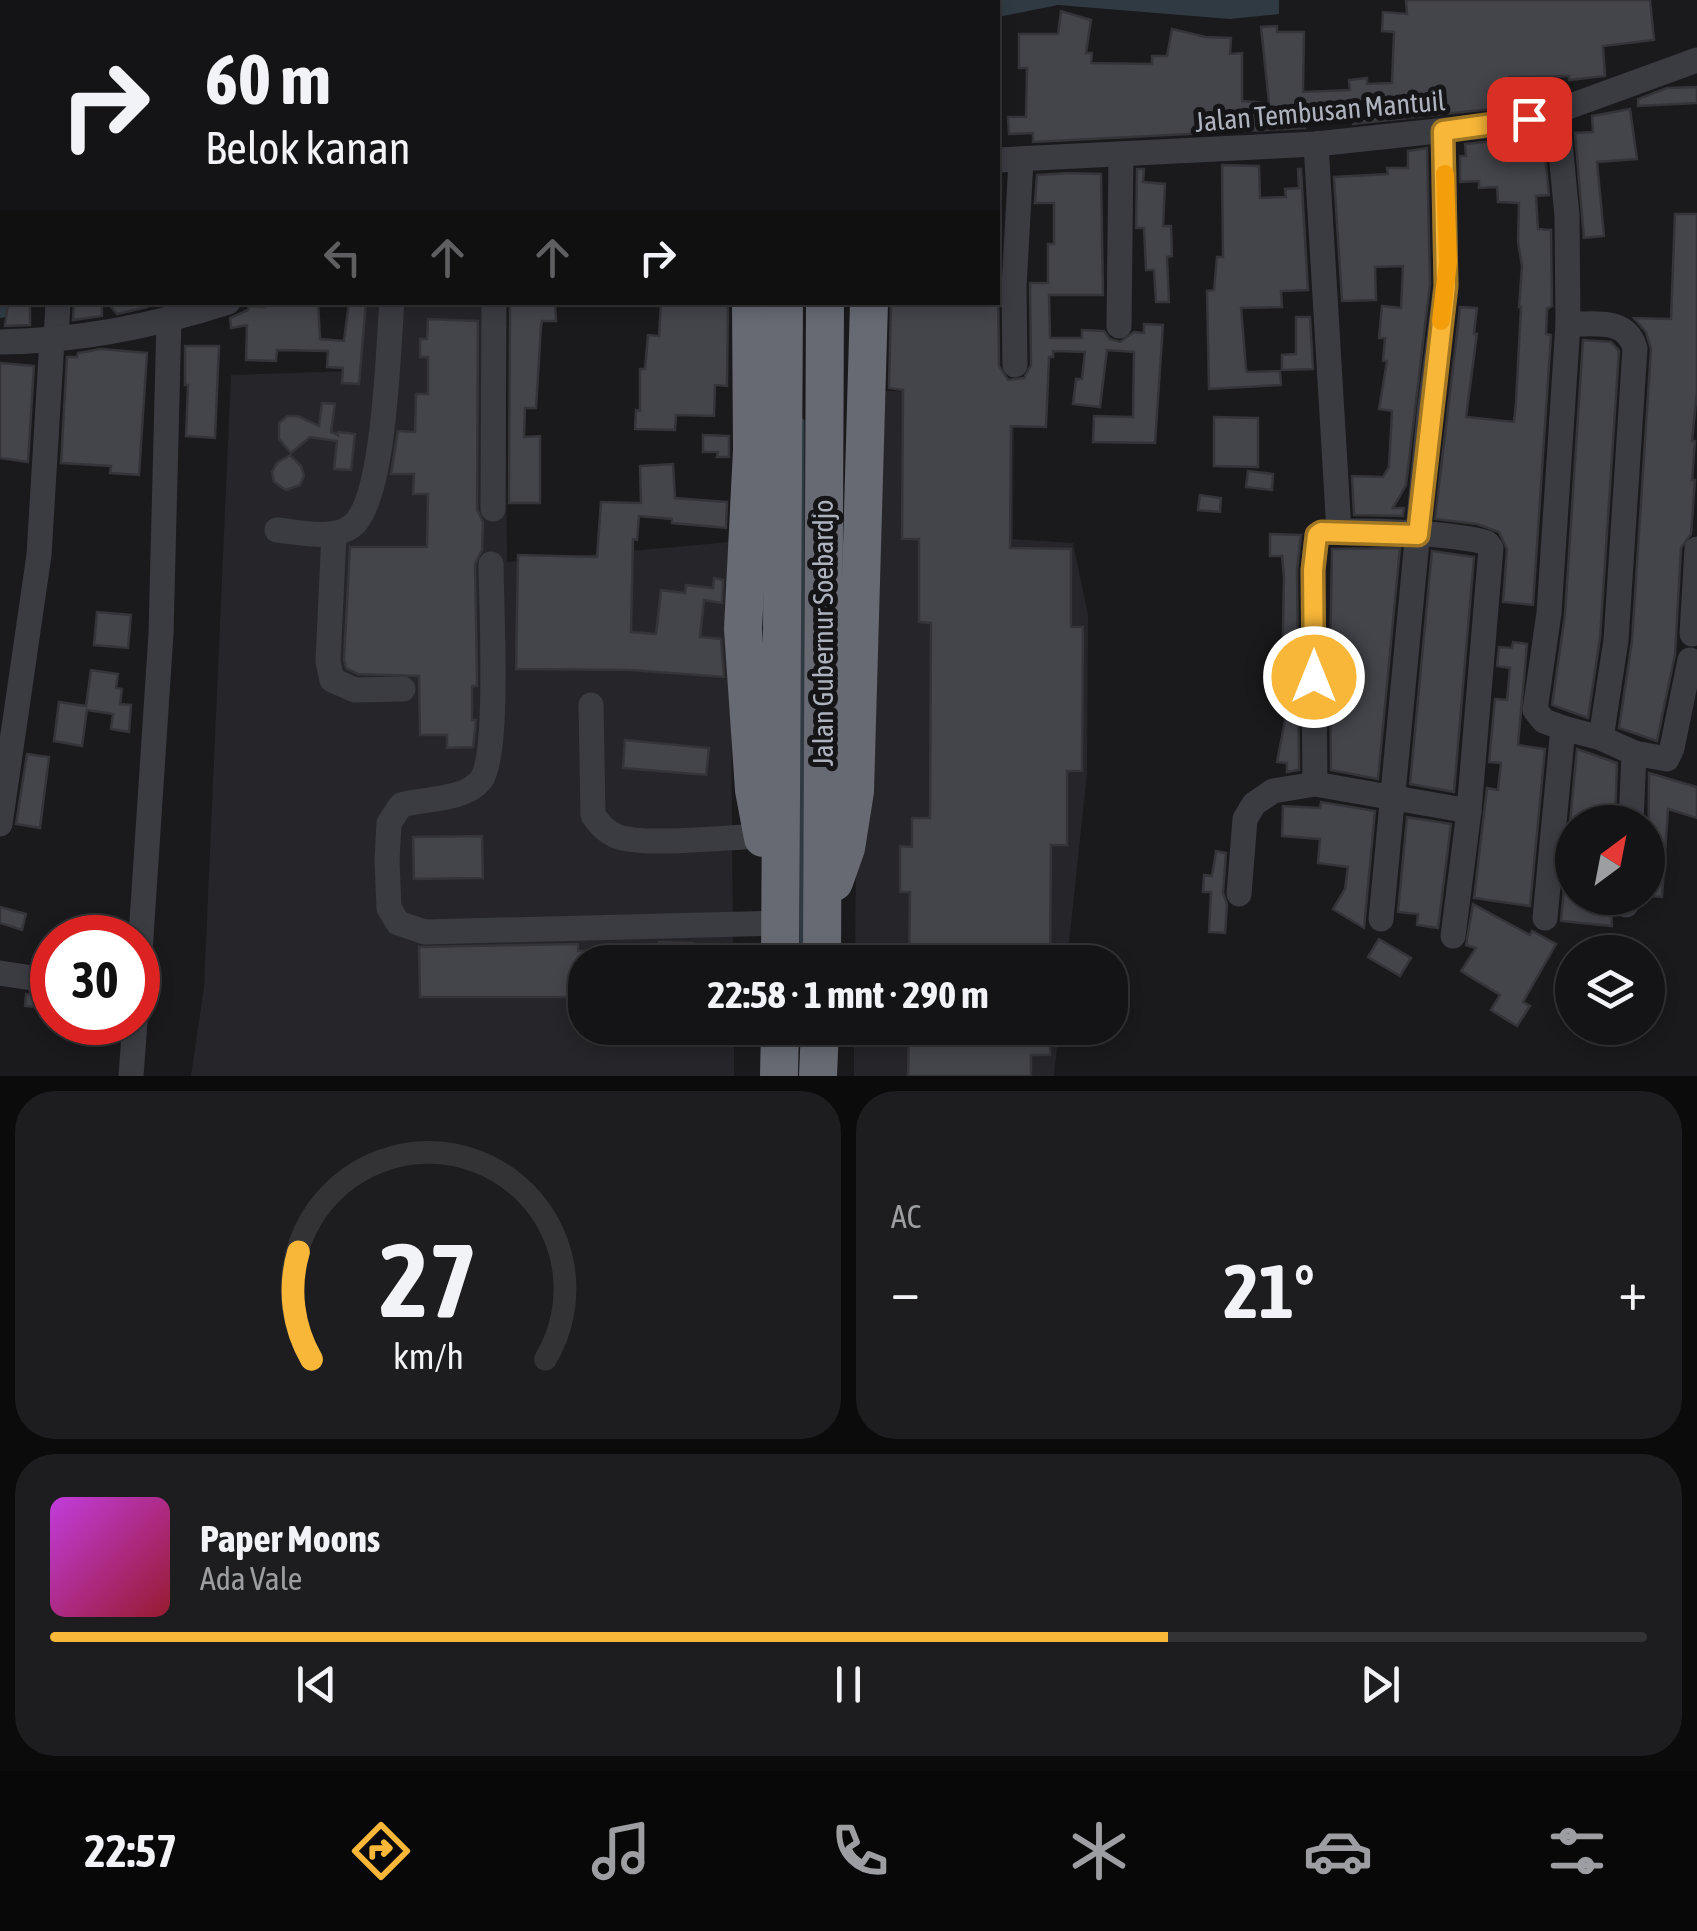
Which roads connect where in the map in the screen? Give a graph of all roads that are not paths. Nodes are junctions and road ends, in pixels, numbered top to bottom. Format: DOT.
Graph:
graph roads {
  1 [pos="1697,60"];
  2 [pos="1557,111"];
  3 [pos="1443,131"];
  4 [pos="1316,144"];
  5 [pos="1122,156"];
  6 [pos="1010,161"];
  7 [pos="58,305"];
  8 [pos="218,305"];
  9 [pos="392,305"];
  10 [pos="494,305"];
  11 [pos="751,305"];
  12 [pos="784,305"];
  13 [pos="825,305"];
  14 [pos="869,305"];
  15 [pos="169,319"];
  16 [pos="1568,324"];
  17 [pos="1119,326"];
  18 [pos="54,339"];
  19 [pos="11,342"];
  20 [pos="1015,365"];
  21 [pos="493,508"];
  22 [pos="276,530"];
  23 [pos="1339,532"];
  24 [pos="334,534"];
  25 [pos="1418,535"];
  26 [pos="1697,549"];
  27 [pos="491,564"];
  28 [pos="1692,634"];
  29 [pos="841,651"];
  30 [pos="1690,660"];
  31 [pos="403,689"];
  32 [pos="591,705"];
  33 [pos="1563,728"];
  34 [pos="1601,738"];
  35 [pos="1634,753"];
  36 [pos="1315,784"];
  37 [pos="1394,799"];
  38 [pos="1562,805"];
  39 [pos="1632,805"];
  40 [pos="1469,810"];
  41 [pos="0,824"];
  42 [pos="762,836"];
  43 [pos="780,877"];
  44 [pos="1555,879"];
  45 [pos="1239,894"];
  46 [pos="142,915"];
  47 [pos="1545,918"];
  48 [pos="1382,920"];
  49 [pos="780,923"];
  50 [pos="1453,936"];
  51 [pos="780,945"];
  52 [pos="822,945"];
  53 [pos="0,974"];
  54 [pos="30,978"];
  55 [pos="133,1045"];
  56 [pos="780,1045"];
  57 [pos="819,1045"];
  58 [pos="130,1076"];
  59 [pos="780,1076"];
  60 [pos="818,1076"];
  1 -- 2 [label="street, Jalan Tembusan Mantuil"];
  2 -- 3 [label="street, Jalan Tembusan Mantuil"];
  2 -- 16 [label="street"];
  3 -- 4 [label="street, Jalan Tembusan Mantuil"];
  3 -- 25 [label="street"];
  4 -- 5 [label="street, Jalan Tembusan Mantuil"];
  4 -- 23 [label="street"];
  5 -- 6 [label="street, Jalan Tembusan Mantuil"];
  5 -- 17 [label="street"];
  6 -- 20 [label="street"];
  7 -- 18 [label="street"];
  8 -- 15 [label="street"];
  9 -- 24 [label="street"];
  10 -- 21 [label="street"];
  11 -- 42 [label="highway"];
  12 -- 43 [label="highway, Jalan Gubernur Soebardjo"];
  13 -- 29 [label="highway, Jalan Gubernur Soebardjo"];
  14 -- 29 [label="highway"];
  15 -- 18 [label="street"];
  15 -- 46 [label="street"];
  16 -- 33 [label="street"];
  16 -- 34 [label="street"];
  18 -- 19 [label="street"];
  18 -- 41 [label="street"];
  22 -- 24 [label="street"];
  23 -- 25 [label="street"];
  23 -- 36 [label="street"];
  24 -- 31 [label="street"];
  25 -- 37 [label="street"];
  25 -- 40 [label="street"];
  26 -- 28 [label="street"];
  27 -- 49 [label="street"];
  29 -- 52 [label="highway, Jalan Gubernur Soebardjo"];
  30 -- 35 [label="street"];
  32 -- 42 [label="street"];
  33 -- 34 [label="street"];
  33 -- 38 [label="street"];
  34 -- 35 [label="street"];
  35 -- 39 [label="street"];
  36 -- 37 [label="street"];
  36 -- 45 [label="street"];
  37 -- 40 [label="street"];
  37 -- 48 [label="street"];
  40 -- 50 [label="street"];
  42 -- 43 [label="highway"];
  43 -- 49 [label="highway, Jalan Gubernur Soebardjo"];
  44 -- 47 [label="street"];
  49 -- 51 [label="highway, Jalan Gubernur Soebardjo"];
  53 -- 54 [label="street"];
  55 -- 58 [label="street"];
  56 -- 59 [label="highway"];
  57 -- 60 [label="highway"];
}
